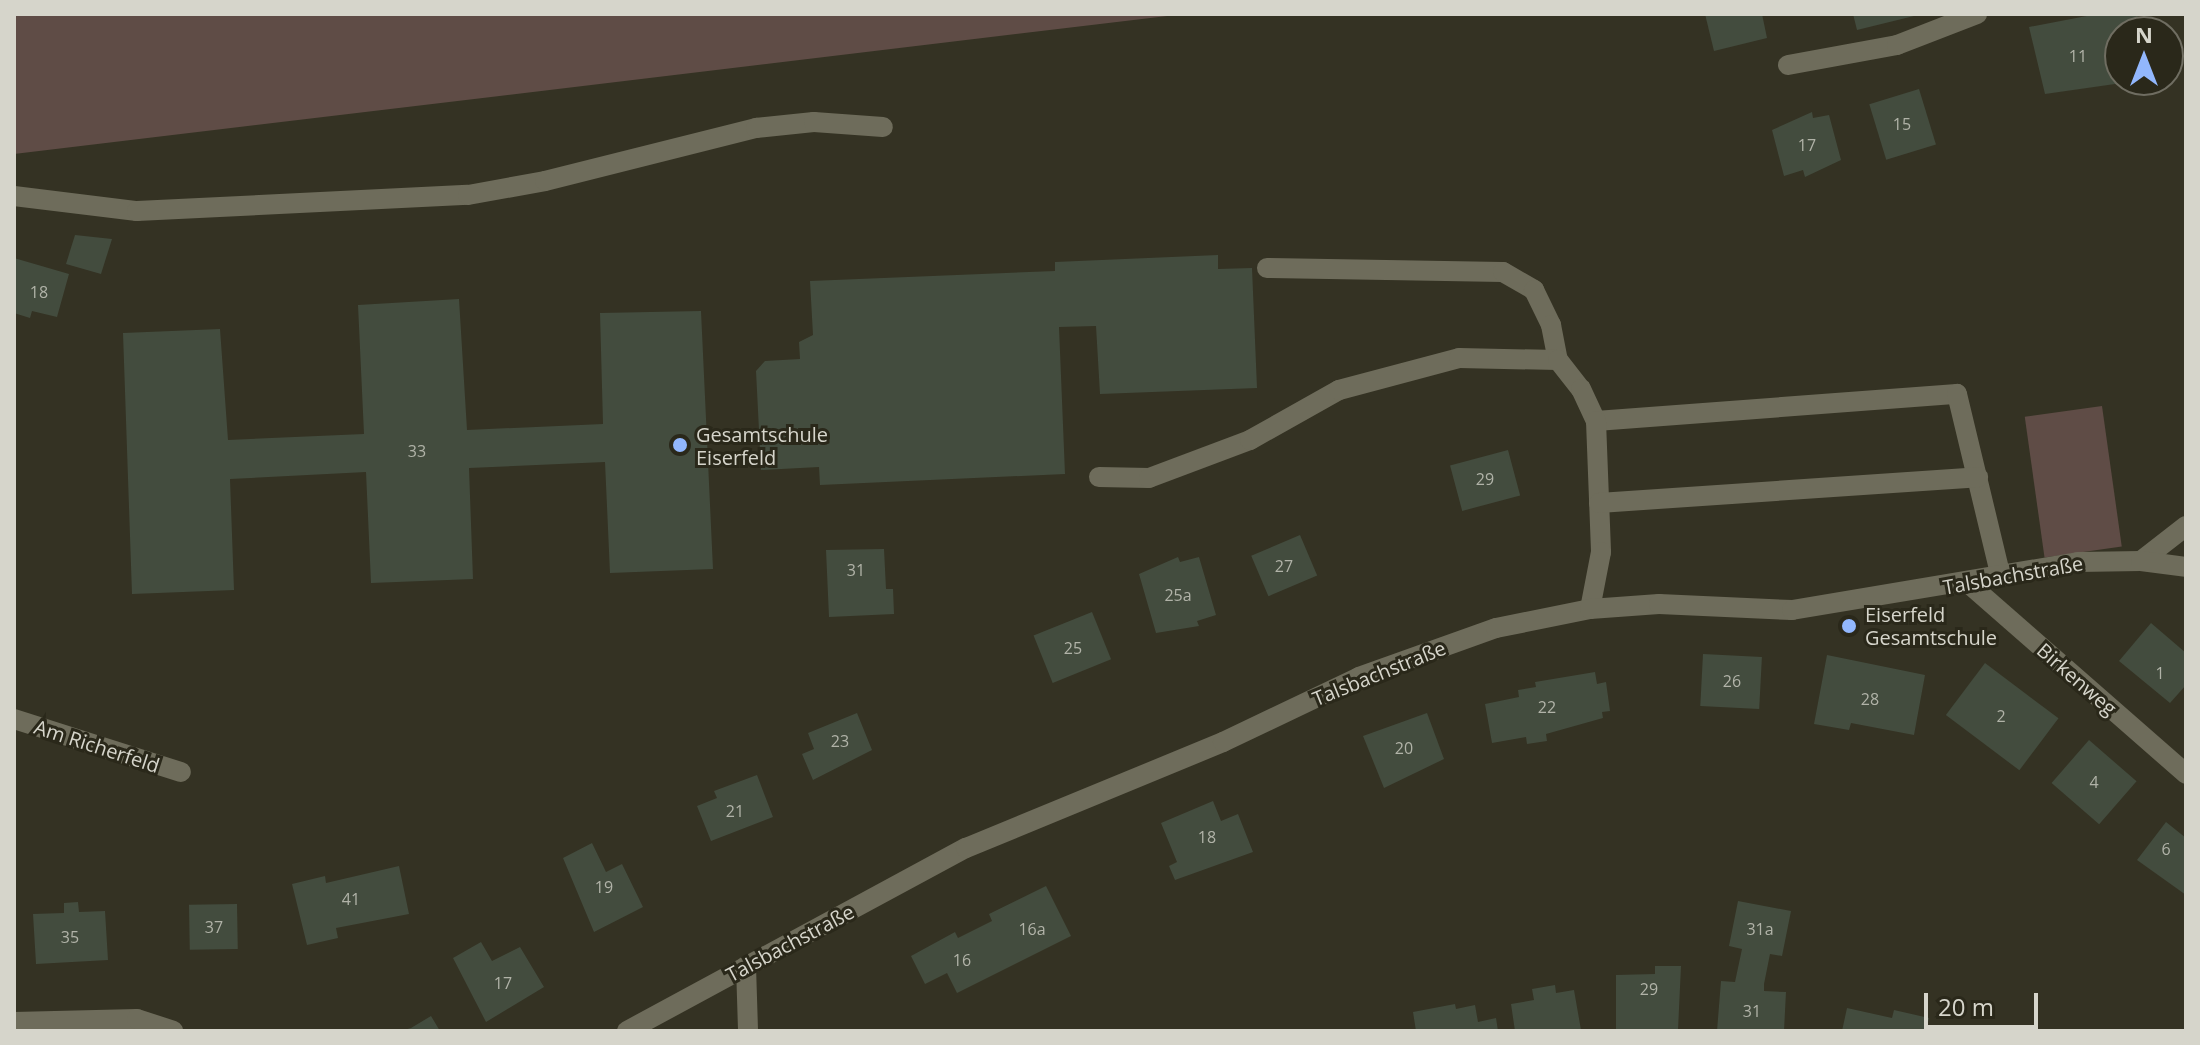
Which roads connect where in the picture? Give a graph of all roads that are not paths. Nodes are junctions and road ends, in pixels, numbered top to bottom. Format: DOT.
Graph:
graph roads {
  1 [pos="1977,14"];
  2 [pos="1788,65"];
  3 [pos="883,127"];
  4 [pos="14,196"];
  5 [pos="1267,268"];
  6 [pos="1558,360"];
  7 [pos="1596,421"];
  8 [pos="1099,477"];
  9 [pos="1978,477"];
  10 [pos="1599,503"];
  11 [pos="2186,526"];
  12 [pos="2141,561"];
  13 [pos="2186,567"];
  14 [pos="2001,577"];
  15 [pos="1968,583"];
  16 [pos="1590,609"];
  17 [pos="14,719"];
  18 [pos="181,772"];
  19 [pos="2186,774"];
  20 [pos="746,966"];
  21 [pos="14,1022"];
  22 [pos="173,1031"];
  23 [pos="627,1031"];
  24 [pos="748,1031"];
  1 -- 2 [label="street"];
  3 -- 4 [label="street"];
  5 -- 6 [label="street"];
  6 -- 7 [label="street"];
  6 -- 8 [label="street"];
  7 -- 9 [label="street"];
  7 -- 10 [label="street"];
  9 -- 10 [label="street"];
  9 -- 14 [label="street"];
  10 -- 16 [label="street"];
  11 -- 12 [label="street"];
  12 -- 13 [label="street, Talsbachstraße"];
  12 -- 14 [label="street, Talsbachstraße"];
  14 -- 15 [label="street, Talsbachstraße"];
  15 -- 16 [label="street, Talsbachstraße"];
  15 -- 19 [label="street, Birkenweg"];
  16 -- 20 [label="street, Talsbachstraße"];
  17 -- 18 [label="street, Am Richerfeld"];
  20 -- 23 [label="street, Talsbachstraße"];
  20 -- 24 [label="street"];
  21 -- 22 [label="street"];
}
